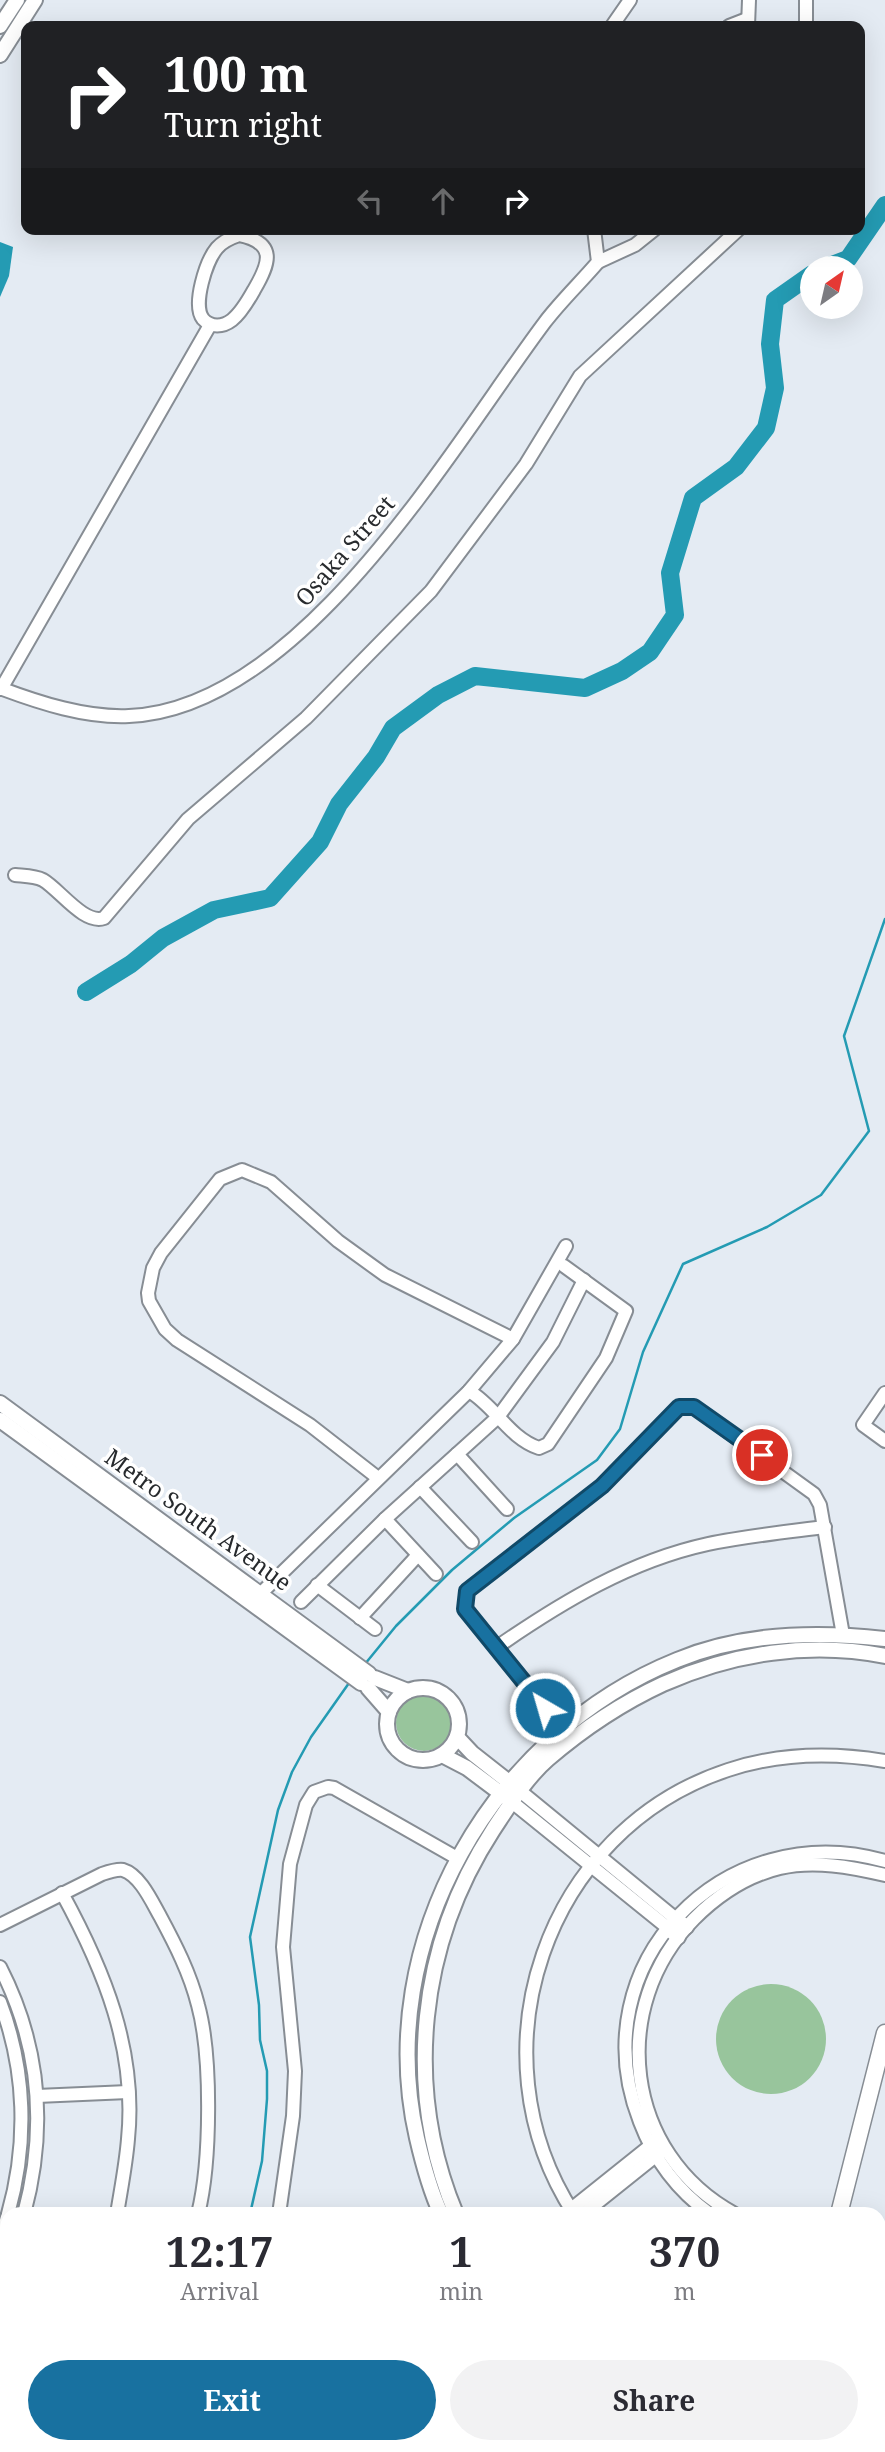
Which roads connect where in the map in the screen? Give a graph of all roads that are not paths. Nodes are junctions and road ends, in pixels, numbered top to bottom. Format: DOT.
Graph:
graph roads {
  1 [pos="17,0"];
  2 [pos="35,0"];
  3 [pos="630,0"];
  4 [pos="749,0"];
  5 [pos="806,0"];
  6 [pos="22,21"];
  7 [pos="615,21"];
  8 [pos="748,21"];
  9 [pos="806,21"];
  10 [pos="21,22"];
  11 [pos="0,26"];
  12 [pos="0,55"];
  13 [pos="595,235"];
  14 [pos="648,235"];
  15 [pos="733,235"];
  16 [pos="598,262"];
  17 [pos="210,325"];
  18 [pos="1,689"];
  19 [pos="15,875"];
  20 [pos="566,1246"];
  21 [pos="564,1266"];
  22 [pos="584,1280"];
  23 [pos="513,1339"];
  24 [pos="469,1391"];
  25 [pos="885,1393"];
  26 [pos="0,1404"];
  27 [pos="498,1417"];
  28 [pos="0,1420"];
  29 [pos="885,1441"];
  30 [pos="457,1454"];
  31 [pos="379,1478"];
  32 [pos="421,1487"];
  33 [pos="507,1509"];
  34 [pos="385,1519"];
  35 [pos="825,1527"];
  36 [pos="472,1542"];
  37 [pos="418,1555"];
  38 [pos="436,1574"];
  39 [pos="317,1585"];
  40 [pos="256,1598"];
  41 [pos="301,1602"];
  42 [pos="360,1618"];
  43 [pos="375,1629"];
  44 [pos="843,1635"];
  45 [pos="885,1639"];
  46 [pos="497,1647"];
  47 [pos="885,1656"];
  48 [pos="367,1680"];
  49 [pos="408,1691"];
  50 [pos="389,1712"];
  51 [pos="561,1728"];
  52 [pos="457,1737"];
  53 [pos="442,1755"];
  54 [pos="885,1761"];
  55 [pos="510,1792"];
  56 [pos="457,1858"];
  57 [pos="595,1861"];
  58 [pos="885,1861"];
  59 [pos="885,1875"];
  60 [pos="62,1893"];
  61 [pos="0,1925"];
  62 [pos="677,1928"];
  63 [pos="0,1967"];
  64 [pos="0,2002"];
  65 [pos="885,2033"];
  66 [pos="128,2092"];
  67 [pos="37,2096"];
  68 [pos="658,2146"];
  69 [pos="8,2207"];
  70 [pos="25,2207"];
  71 [pos="118,2207"];
  72 [pos="199,2207"];
  73 [pos="280,2207"];
  74 [pos="435,2207"];
  75 [pos="454,2207"];
  76 [pos="570,2207"];
  77 [pos="581,2207"];
  78 [pos="703,2207"];
  79 [pos="725,2207"];
  80 [pos="841,2207"];
  1 -- 11 [label="street"];
  2 -- 6 [label="street"];
  3 -- 7 [label="street"];
  4 -- 8 [label="street"];
  5 -- 9 [label="street"];
  10 -- 12 [label="street"];
  13 -- 16 [label="street"];
  14 -- 16 [label="street"];
  15 -- 19 [label="street"];
  16 -- 18 [label="street, Osaka Street"];
  17 -- 17 [label="street"];
  17 -- 18 [label="street"];
  20 -- 23 [label="street"];
  21 -- 22 [label="street"];
  22 -- 27 [label="street"];
  22 -- 27 [label="street"];
  23 -- 24 [label="street"];
  23 -- 31 [label="street"];
  24 -- 27 [label="street"];
  24 -- 31 [label="street"];
  25 -- 29 [label="street"];
  26 -- 40 [label="street, Metro South Avenue"];
  27 -- 30 [label="street"];
  28 -- 40 [label="street, Metro South Avenue"];
  30 -- 32 [label="street"];
  30 -- 33 [label="street"];
  31 -- 40 [label="street"];
  32 -- 34 [label="street"];
  32 -- 36 [label="street"];
  34 -- 37 [label="street"];
  34 -- 39 [label="street"];
  35 -- 44 [label="street"];
  35 -- 46 [label="street"];
  35 -- 46 [label="street"];
  37 -- 38 [label="street"];
  37 -- 42 [label="street"];
  39 -- 41 [label="street"];
  39 -- 42 [label="street"];
  40 -- 48 [label="street, Metro South Avenue"];
  42 -- 43 [label="street"];
  44 -- 45 [label="street"];
  44 -- 51 [label="street"];
  46 -- 51 [label="street"];
  47 -- 55 [label="street"];
  48 -- 49 [label="street, Metro South Avenue"];
  48 -- 50 [label="street, Metro South Avenue"];
  49 -- 50 [label="street"];
  49 -- 52 [label="street, Metro South Avenue"];
  50 -- 53 [label="street, Metro South Avenue"];
  51 -- 55 [label="street"];
  52 -- 53 [label="street"];
  52 -- 55 [label="street, Metro South Avenue"];
  53 -- 55 [label="street, Metro South Avenue"];
  54 -- 57 [label="street"];
  55 -- 56 [label="street"];
  55 -- 57 [label="street, Metro South Avenue"];
  55 -- 75 [label="street"];
  56 -- 73 [label="street"];
  56 -- 74 [label="street"];
  57 -- 62 [label="street, Metro South Avenue"];
  57 -- 76 [label="street"];
  58 -- 62 [label="street"];
  59 -- 62 [label="street"];
  60 -- 61 [label="street"];
  60 -- 66 [label="street"];
  60 -- 72 [label="street"];
  62 -- 68 [label="street"];
  63 -- 67 [label="street"];
  64 -- 69 [label="street"];
  65 -- 80 [label="main road"];
  66 -- 67 [label="street"];
  66 -- 71 [label="street"];
  67 -- 70 [label="street"];
  68 -- 77 [label="street"];
  68 -- 78 [label="street"];
  68 -- 79 [label="street"];
}
